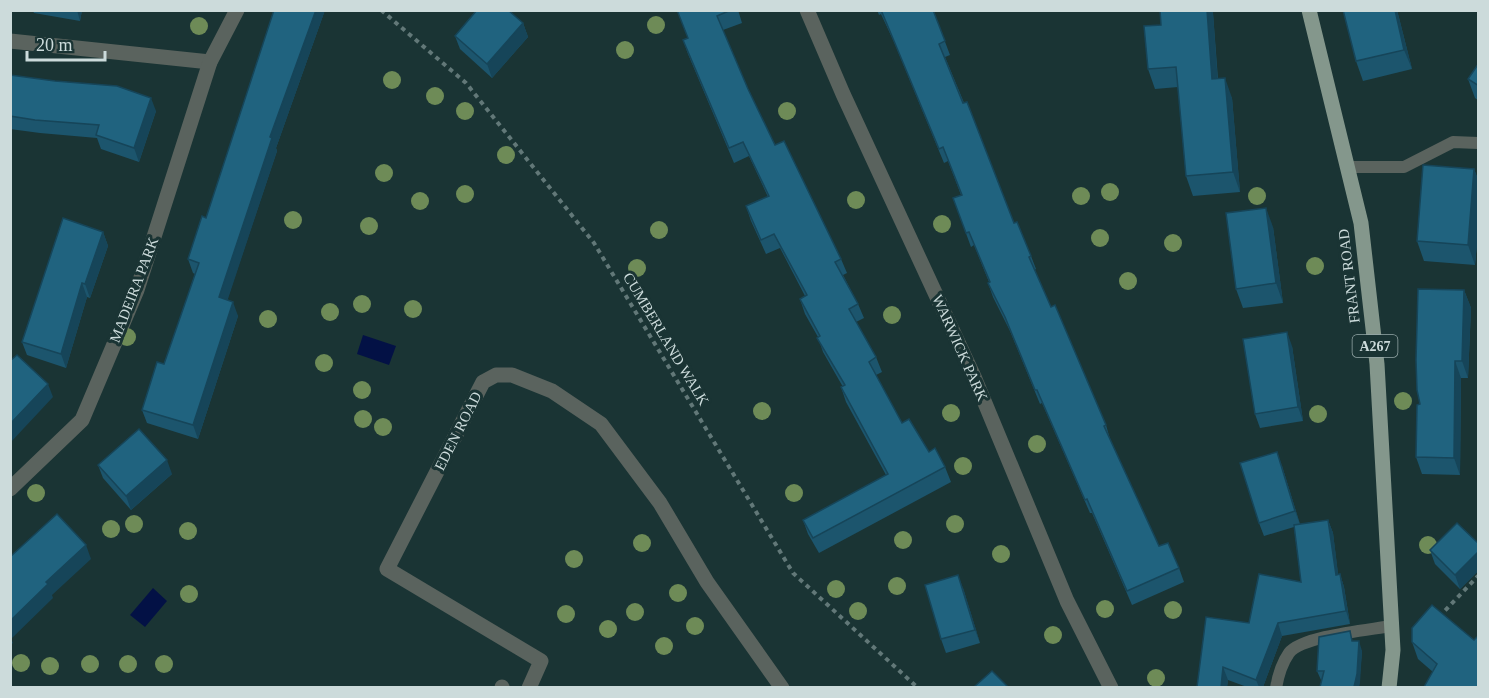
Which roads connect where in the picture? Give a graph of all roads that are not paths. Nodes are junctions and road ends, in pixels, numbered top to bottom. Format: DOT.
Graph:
graph roads {
  1 [pos="237,10"];
  2 [pos="807,10"];
  3 [pos="1309,10"];
  4 [pos="10,41"];
  5 [pos="210,62"];
  6 [pos="1479,143"];
  7 [pos="1347,167"];
  8 [pos="10,489"];
  9 [pos="1391,626"];
  10 [pos="529,687"];
  11 [pos="782,687"];
  12 [pos="1111,687"];
  13 [pos="1276,687"];
  14 [pos="1389,687"];
  1 -- 5 [label="street, MADEIRA PARK"];
  2 -- 12 [label="street, WARWICK PARK"];
  3 -- 7 [label="main road, FRANT ROAD / A267"];
  4 -- 5 [label="street"];
  5 -- 8 [label="street, MADEIRA PARK"];
  6 -- 7 [label="lane"];
  7 -- 9 [label="main road, FRANT ROAD / A267"];
  9 -- 13 [label="lane"];
  9 -- 14 [label="main road, FRANT ROAD / A267"];
  10 -- 11 [label="street, EDEN ROAD"];
}
